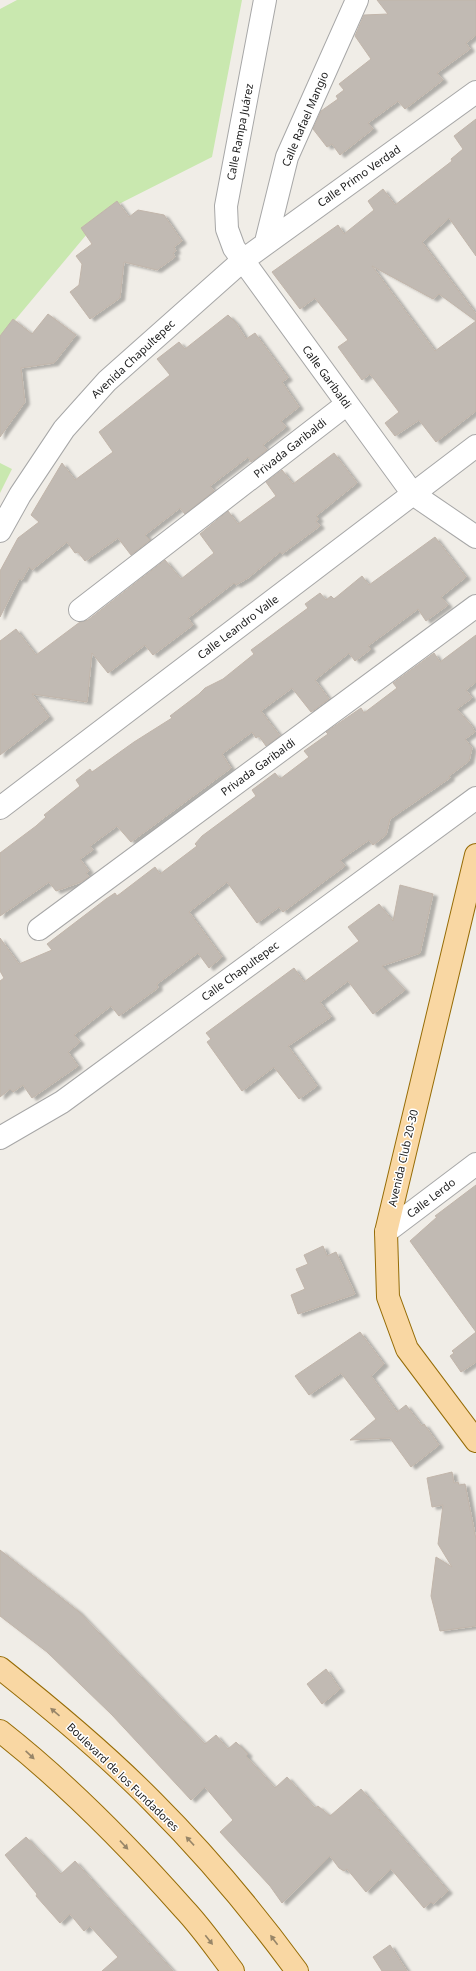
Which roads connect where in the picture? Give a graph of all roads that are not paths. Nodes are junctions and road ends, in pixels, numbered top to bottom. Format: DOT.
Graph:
graph roads {
  1 [pos="265,0"];
  2 [pos="357,0"];
  3 [pos="476,92"];
  4 [pos="266,242"];
  5 [pos="242,261"];
  6 [pos="347,404"];
  7 [pos="476,446"];
  8 [pos="413,494"];
  9 [pos="0,531"];
  10 [pos="476,537"];
  11 [pos="476,606"];
  12 [pos="80,610"];
  13 [pos="476,798"];
  14 [pos="0,808"];
  15 [pos="476,856"];
  16 [pos="39,929"];
  17 [pos="0,1138"];
  18 [pos="476,1164"];
  19 [pos="386,1232"];
  20 [pos="476,1441"];
  21 [pos="0,1668"];
  22 [pos="0,1731"];
  23 [pos="233,1971"];
  24 [pos="297,1971"];
  1 -- 5 [label="street, Calle Rampa Juárez"];
  2 -- 4 [label="street, Calle Rafael Mangio"];
  3 -- 4 [label="street, Calle Primo Verdad"];
  4 -- 5 [label="street, Calle Primo Verdad"];
  5 -- 6 [label="street, Calle Garibaldi"];
  5 -- 9 [label="street, Avenida Chapultepec"];
  6 -- 8 [label="street, Calle Garibaldi"];
  6 -- 12 [label="street, Privada Garibaldi"];
  7 -- 8 [label="street, Calle Leandro Valle"];
  8 -- 10 [label="street, Calle Garibaldi"];
  8 -- 14 [label="street, Calle Leandro Valle"];
  11 -- 16 [label="street, Privada Garibaldi"];
  13 -- 17 [label="street, Calle Chapultepec"];
  15 -- 19 [label="main road, Avenida Club 20-30"];
  18 -- 19 [label="street, Calle Lerdo"];
  19 -- 20 [label="main road, Avenida Club 20-30"];
  24 -- 21 [label="main road, Boulevard de los Fundadores, one-way"];
  22 -- 23 [label="main road, one-way"];
}
